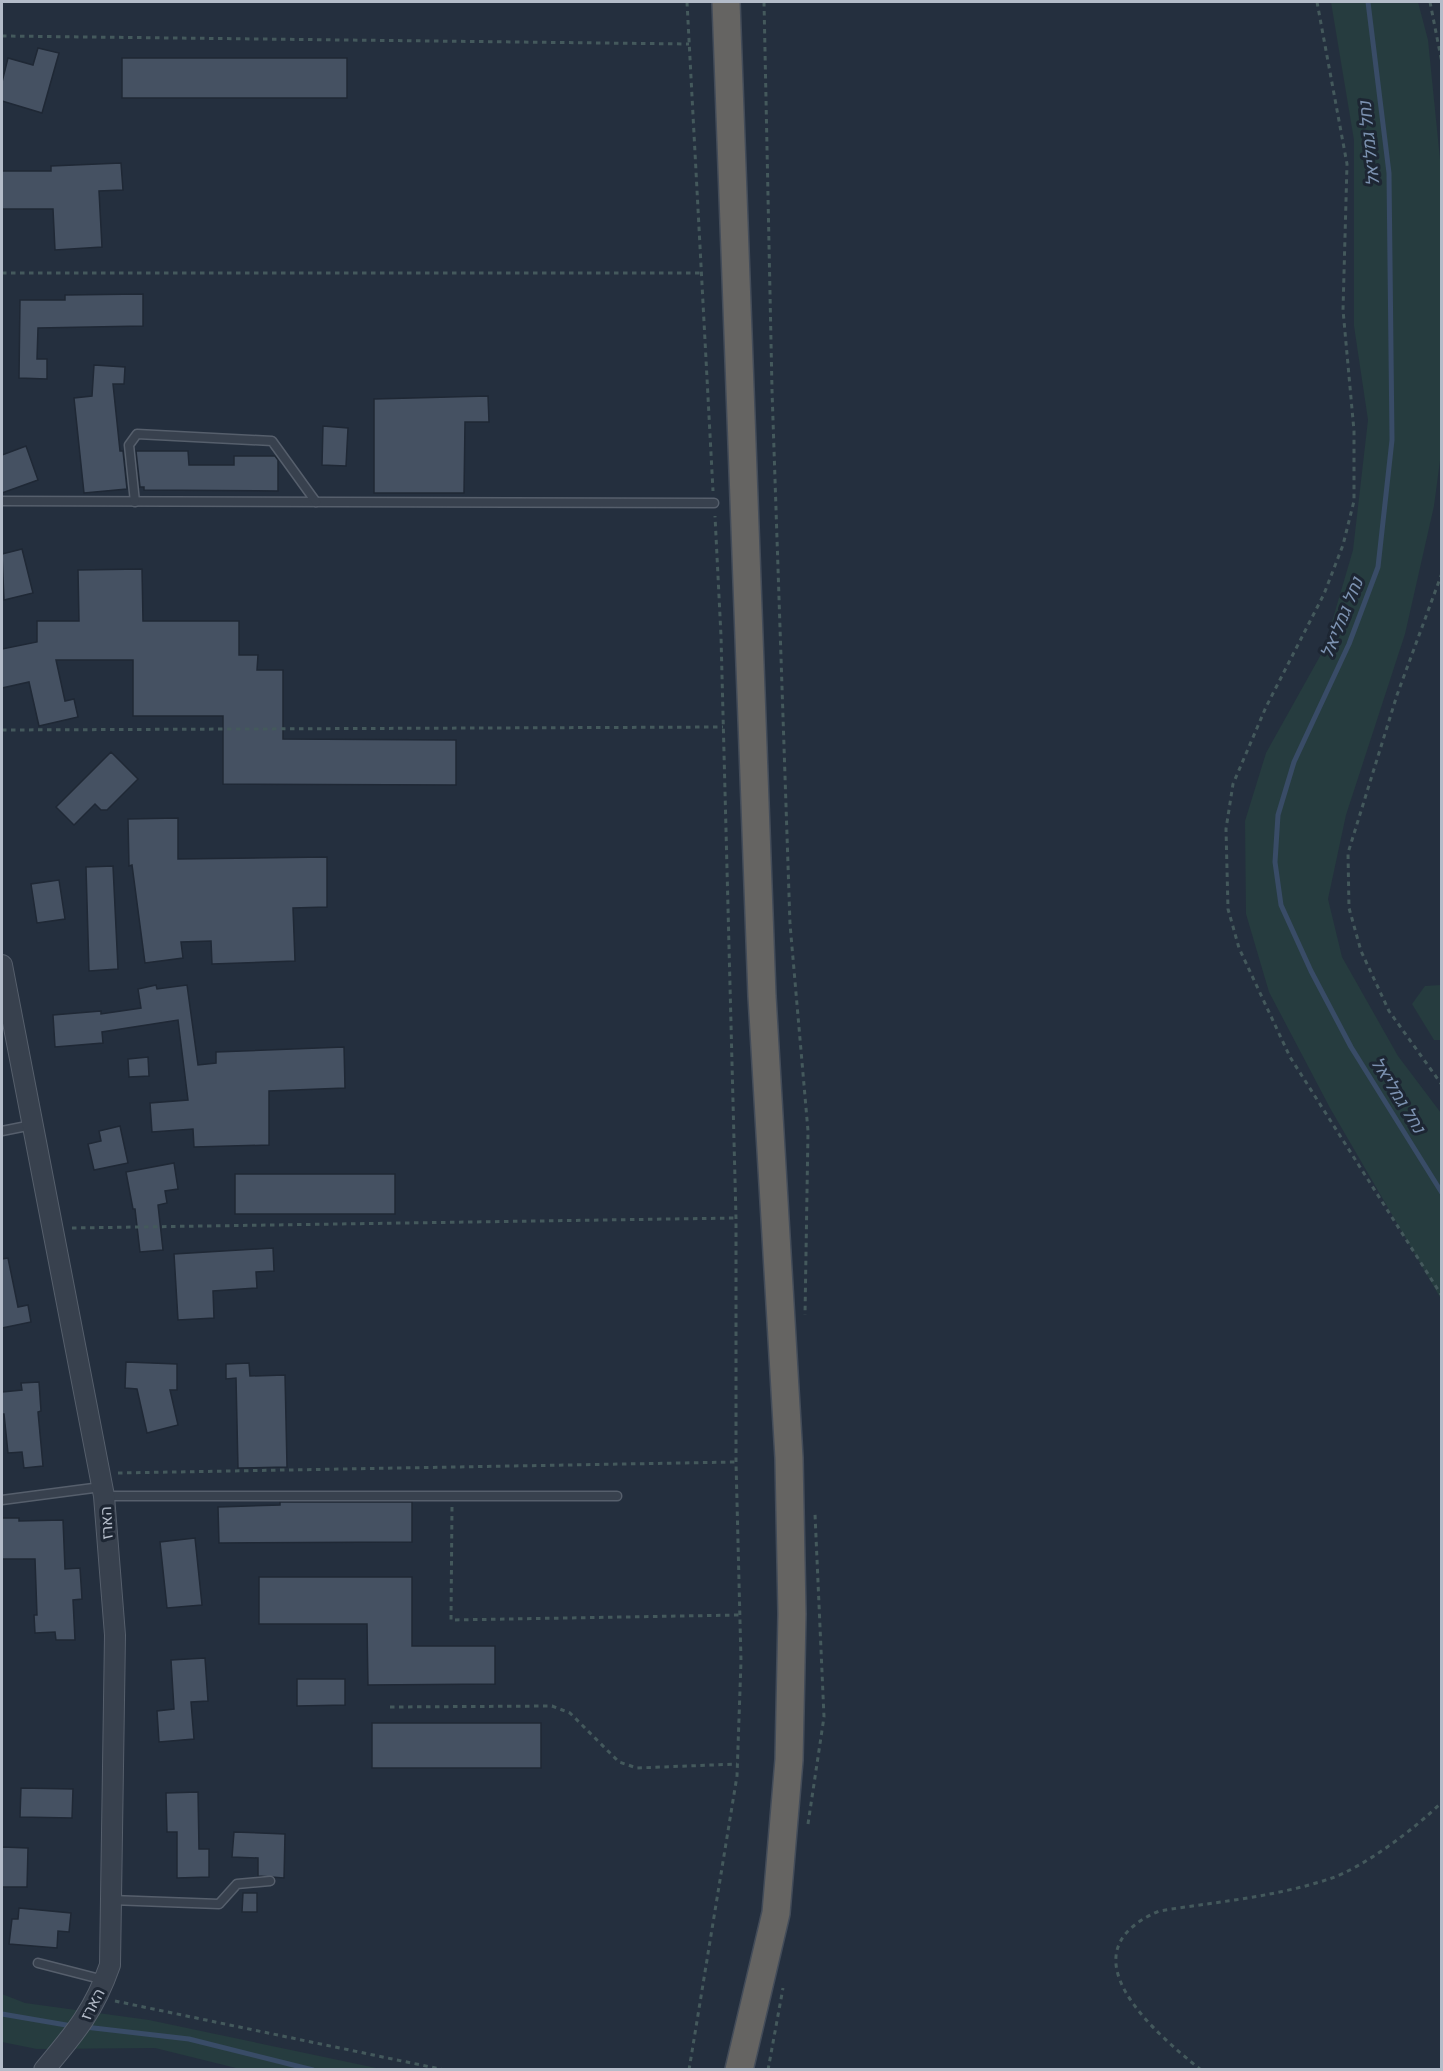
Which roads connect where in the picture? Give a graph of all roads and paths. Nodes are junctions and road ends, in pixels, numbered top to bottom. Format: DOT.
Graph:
graph roads {
  1 [pos="687,2"];
  2 [pos="727,2"];
  3 [pos="764,2"];
  4 [pos="1317,2"];
  5 [pos="1430,2"];
  6 [pos="2,36"];
  7 [pos="689,44"];
  8 [pos="1442,63"];
  9 [pos="2,273"];
  10 [pos="701,273"];
  11 [pos="2,501"];
  12 [pos="135,502"];
  13 [pos="316,502"];
  14 [pos="714,503"];
  15 [pos="1442,573"];
  16 [pos="723,727"];
  17 [pos="2,730"];
  18 [pos="2,965"];
  19 [pos="1442,1085"];
  20 [pos="32,1125"];
  21 [pos="2,1131"];
  22 [pos="736,1218"];
  23 [pos="52,1228"];
  24 [pos="1442,1296"];
  25 [pos="805,1315"];
  26 [pos="736,1462"];
  27 [pos="101,1485"];
  28 [pos="452,1496"];
  29 [pos="617,1496"];
  30 [pos="2,1500"];
  31 [pos="814,1504"];
  32 [pos="739,1615"];
  33 [pos="390,1707"];
  34 [pos="738,1764"];
  35 [pos="1442,1802"];
  36 [pos="808,1824"];
  37 [pos="270,1881"];
  38 [pos="111,1900"];
  39 [pos="38,1964"];
  40 [pos="785,1978"];
  41 [pos="102,1989"];
  42 [pos="44,2070"];
  43 [pos="445,2070"];
  44 [pos="689,2070"];
  45 [pos="740,2070"];
  46 [pos="768,2070"];
  47 [pos="1201,2070"];
  1 -- 7 [label="path"];
  2 -- 45 [label="highway"];
  3 -- 25 [label="path"];
  4 -- 24 [label="path"];
  5 -- 8 [label="path"];
  6 -- 7 [label="path"];
  7 -- 10 [label="path"];
  9 -- 10 [label="path"];
  10 -- 14 [label="path"];
  11 -- 12 [label="lane"];
  12 -- 13 [label="lane"];
  12 -- 13 [label="lane"];
  13 -- 14 [label="lane"];
  14 -- 16 [label="path"];
  15 -- 19 [label="path"];
  16 -- 17 [label="path"];
  16 -- 22 [label="path"];
  18 -- 20 [label="street, הארז"];
  20 -- 21 [label="lane"];
  20 -- 23 [label="street, הארז"];
  22 -- 23 [label="path"];
  22 -- 26 [label="path"];
  23 -- 27 [label="street, הארז"];
  26 -- 27 [label="path"];
  26 -- 32 [label="path"];
  27 -- 28 [label="lane"];
  27 -- 30 [label="lane"];
  27 -- 38 [label="street, הארז"];
  28 -- 29 [label="lane"];
  28 -- 32 [label="path"];
  31 -- 36 [label="path"];
  32 -- 34 [label="path"];
  33 -- 34 [label="path"];
  34 -- 44 [label="path"];
  35 -- 47 [label="path"];
  37 -- 38 [label="lane"];
  38 -- 41 [label="street, הארז"];
  39 -- 41 [label="lane"];
  40 -- 46 [label="path"];
  41 -- 42 [label="street, הארז"];
  41 -- 43 [label="path"];
}
